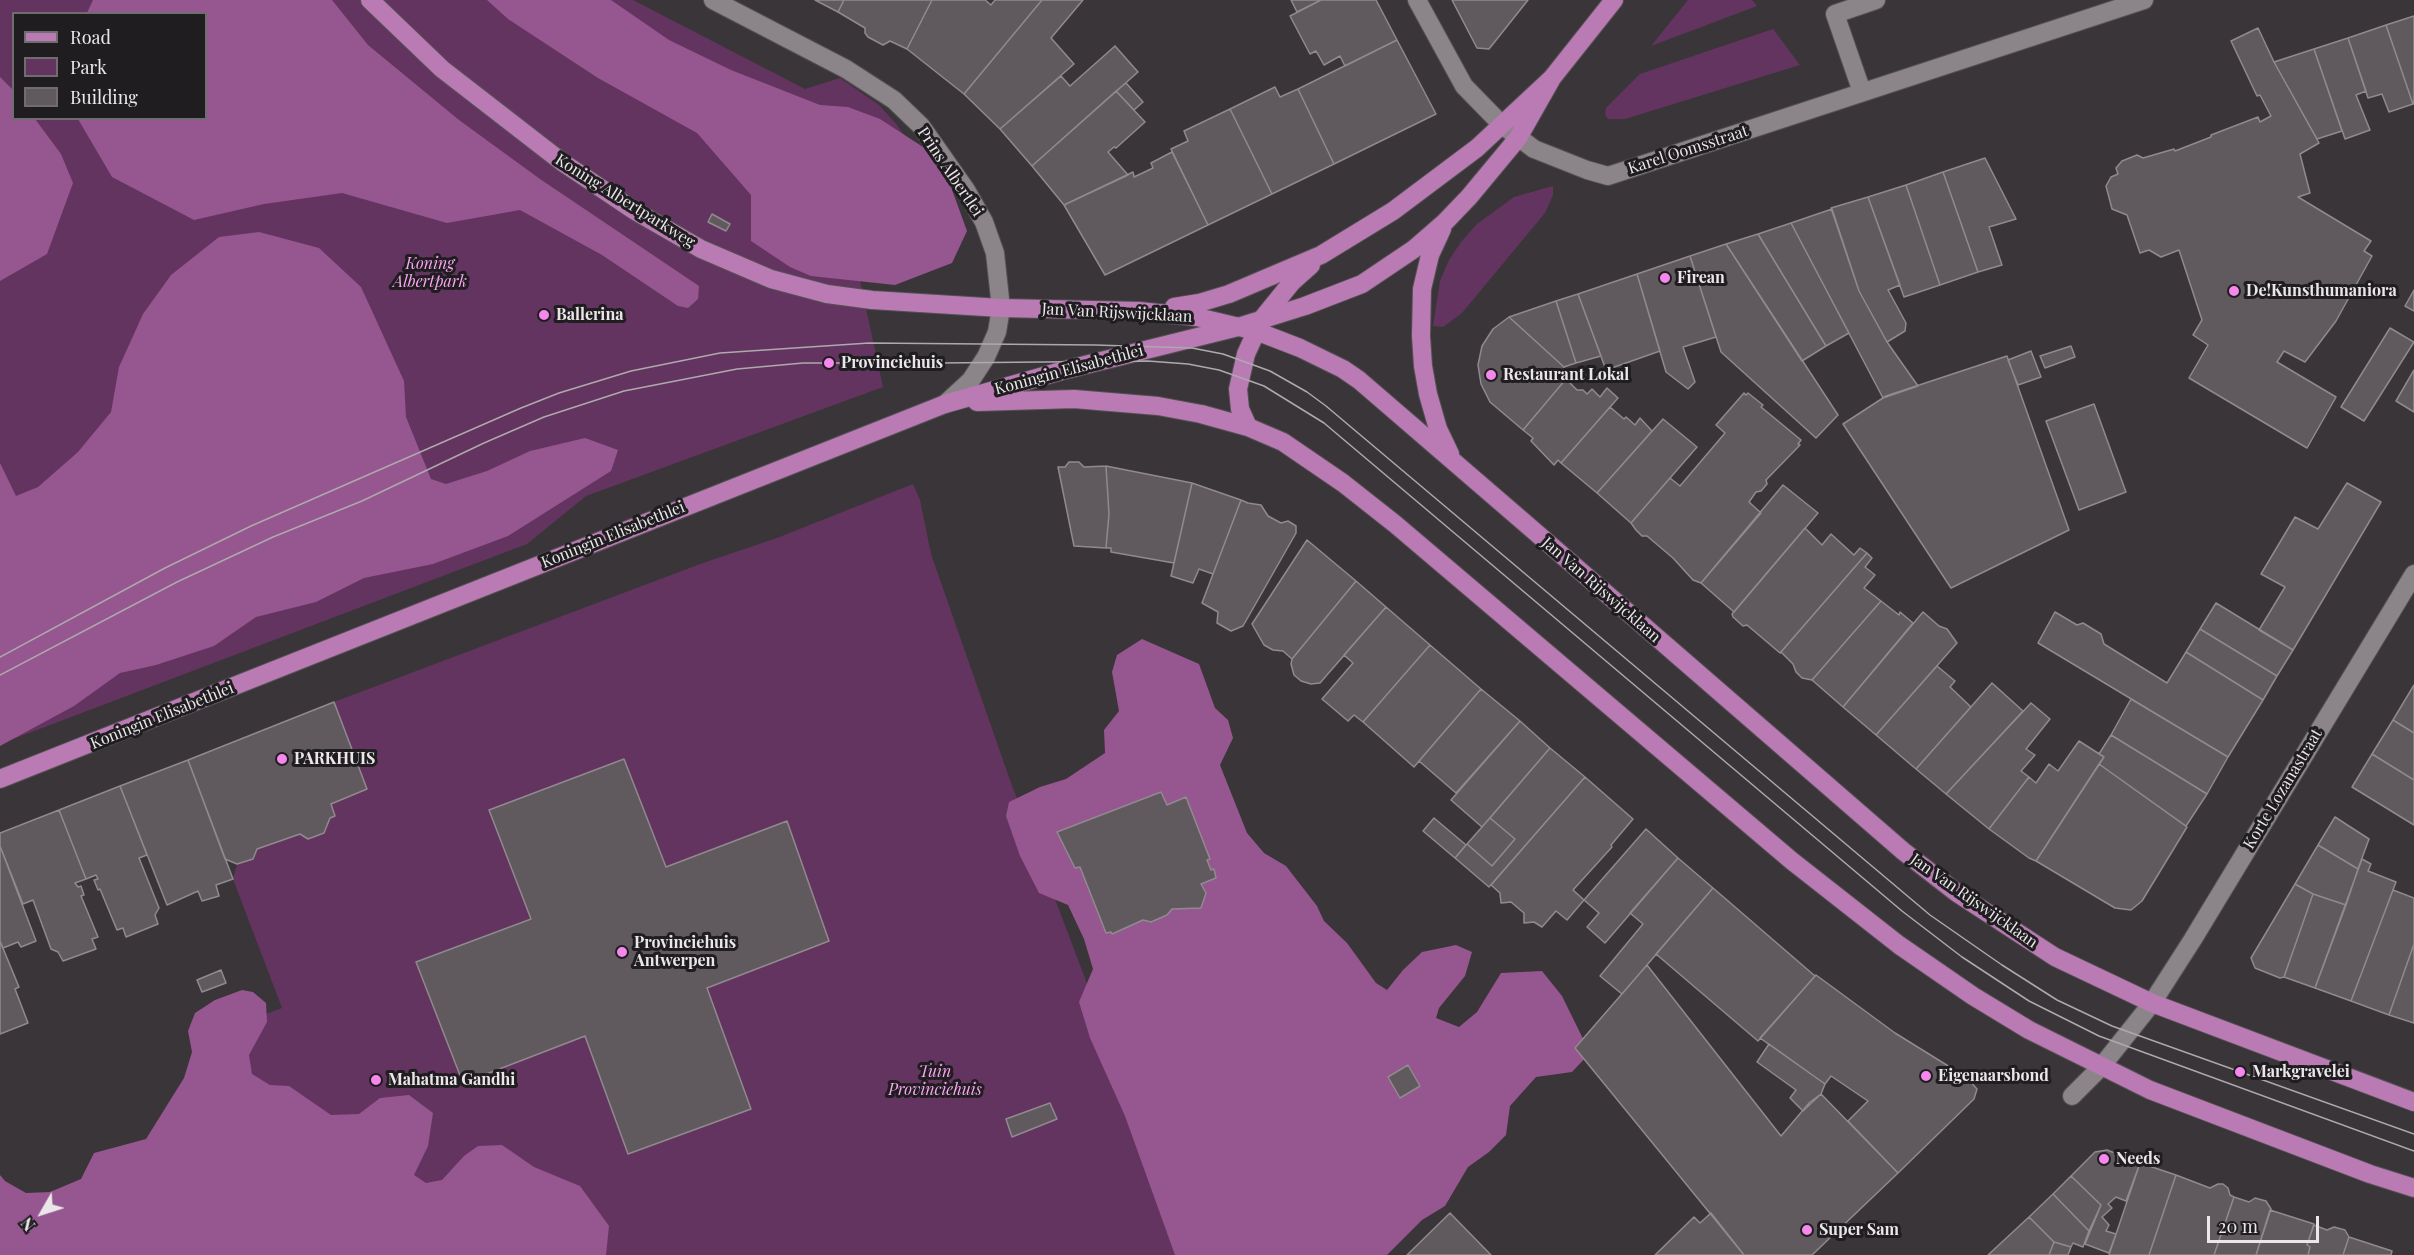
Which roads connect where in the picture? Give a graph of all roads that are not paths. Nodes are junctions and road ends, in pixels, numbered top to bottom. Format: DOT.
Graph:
graph roads {
  1 [pos="370,0"];
  2 [pos="712,0"];
  3 [pos="1417,0"];
  4 [pos="1614,0"];
  5 [pos="1876,0"];
  6 [pos="2144,0"];
  7 [pos="2119,5"];
  8 [pos="1552,78"];
  9 [pos="1862,92"];
  10 [pos="1502,125"];
  11 [pos="1518,138"];
  12 [pos="1445,222"];
  13 [pos="1321,255"];
  14 [pos="1001,308"];
  15 [pos="1139,311"];
  16 [pos="1259,325"];
  17 [pos="1238,327"];
  18 [pos="945,404"];
  19 [pos="1248,427"];
  20 [pos="1454,462"];
  21 [pos="2414,574"];
  22 [pos="0,779"];
  23 [pos="2152,1003"];
  24 [pos="2101,1067"];
  25 [pos="2072,1096"];
  26 [pos="2414,1102"];
  27 [pos="2414,1188"];
  1 -- 14 [label="main road, Koning Albertparkweg"];
  2 -- 14 [label="street, Prins Albertlei"];
  3 -- 10 [label="street, Karel Oomsstraat"];
  4 -- 8 [label="main road"];
  5 -- 9 [label="street"];
  6 -- 7 [label="street, Karel Oomsstraat"];
  7 -- 9 [label="street, Karel Oomsstraat"];
  8 -- 10 [label="main road"];
  8 -- 11 [label="main road"];
  9 -- 11 [label="street, Karel Oomsstraat"];
  10 -- 11 [label="street, Karel Oomsstraat"];
  10 -- 13 [label="main road"];
  11 -- 12 [label="main road"];
  12 -- 16 [label="main road, Koningin Elisabethlei"];
  12 -- 20 [label="main road"];
  13 -- 15 [label="main road"];
  13 -- 16 [label="main road"];
  14 -- 15 [label="main road, Jan Van Rijswijcklaan"];
  14 -- 18 [label="street, Prins Albertlei"];
  15 -- 17 [label="main road, Jan Van Rijswijcklaan"];
  16 -- 17 [label="main road, Koningin Elisabethlei"];
  16 -- 19 [label="main road"];
  16 -- 20 [label="main road, Jan Van Rijswijcklaan"];
  17 -- 18 [label="main road, Koningin Elisabethlei"];
  18 -- 19 [label="main road"];
  18 -- 22 [label="main road, Koningin Elisabethlei"];
  19 -- 24 [label="main road"];
  20 -- 23 [label="main road, Jan Van Rijswijcklaan"];
  21 -- 23 [label="street, Korte Lozanastraat"];
  23 -- 24 [label="street"];
  23 -- 26 [label="main road, Jan Van Rijswijcklaan"];
  24 -- 25 [label="street"];
  24 -- 27 [label="main road"];
}
